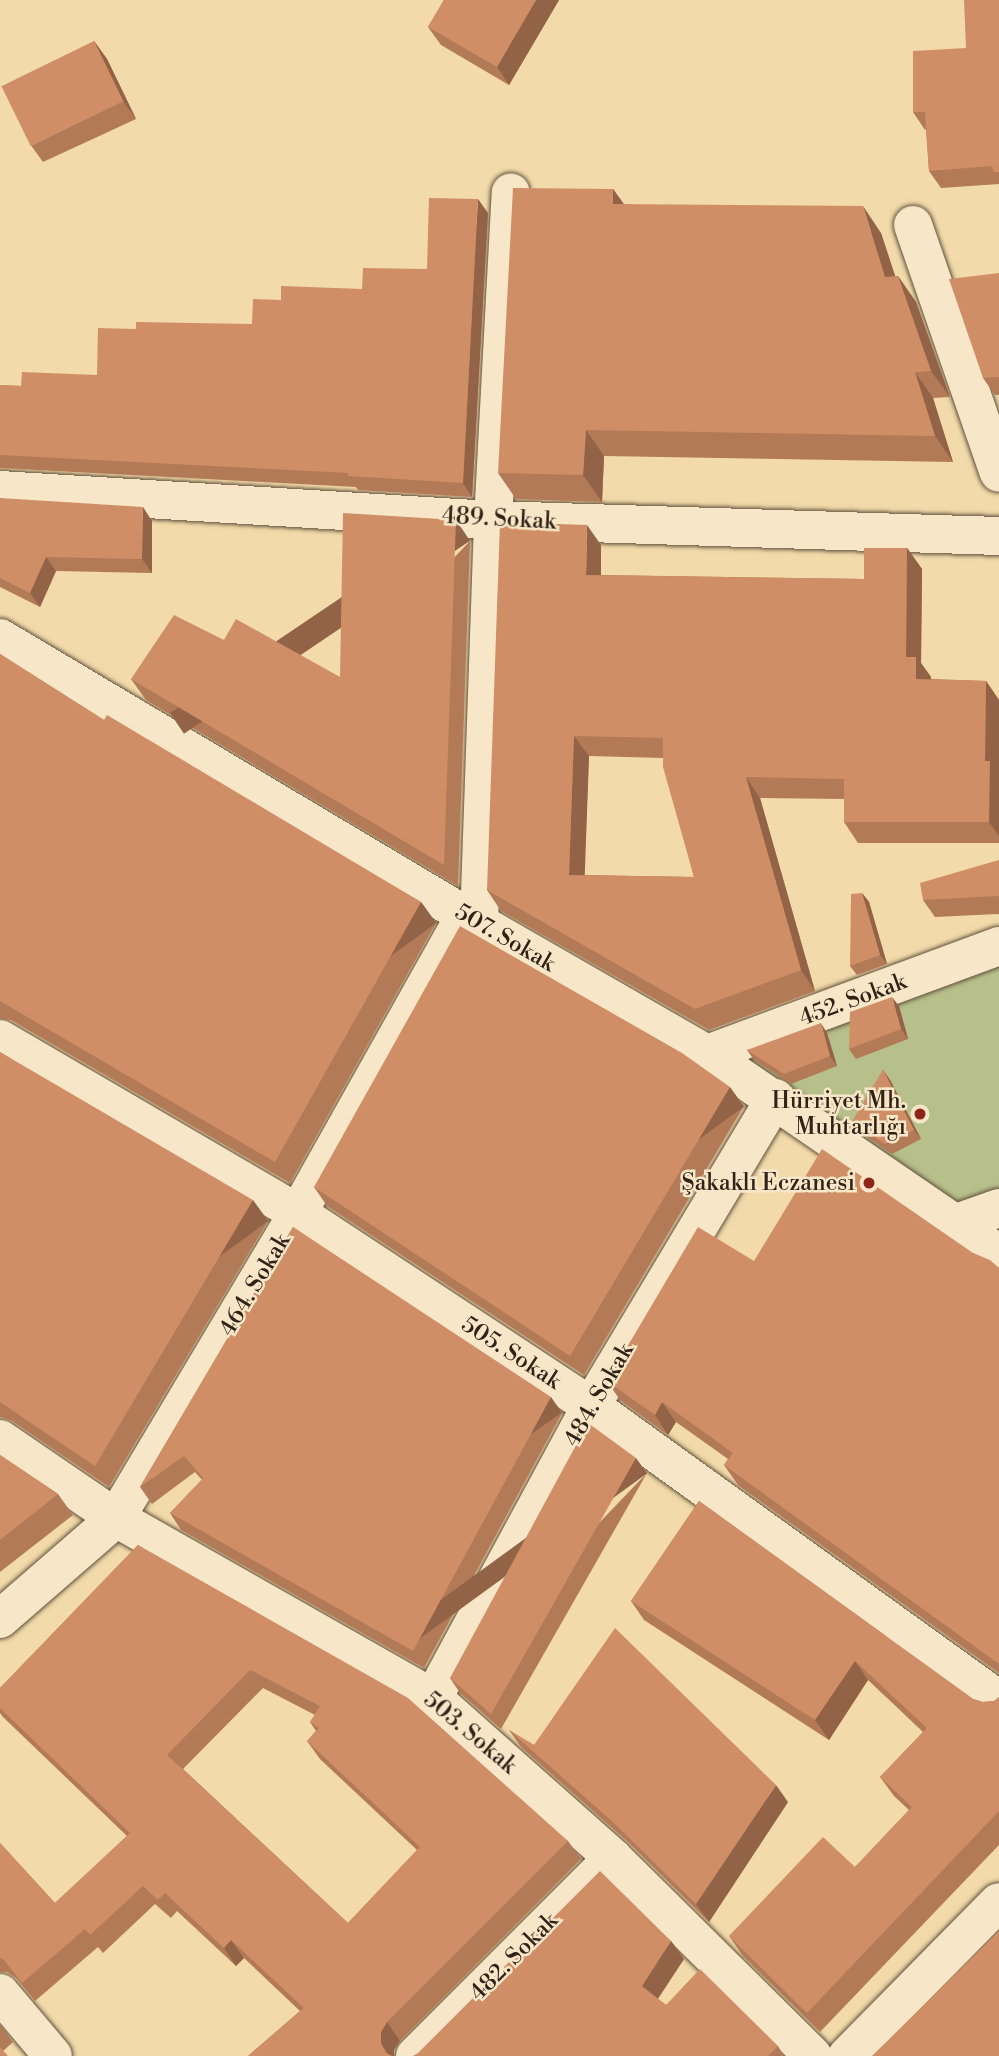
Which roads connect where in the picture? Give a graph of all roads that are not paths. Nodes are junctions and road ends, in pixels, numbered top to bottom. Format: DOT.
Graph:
graph roads {
  1 [pos="511,192"];
  2 [pos="913,225"];
  3 [pos="999,473"];
  4 [pos="0,490"];
  5 [pos="493,520"];
  6 [pos="999,536"];
  7 [pos="0,638"];
  8 [pos="472,919"];
  9 [pos="999,946"];
  10 [pos="0,1039"];
  11 [pos="707,1054"];
  12 [pos="775,1098"];
  13 [pos="999,1208"];
  14 [pos="298,1213"];
  15 [pos="954,1224"];
  16 [pos="999,1254"];
  17 [pos="591,1406"];
  18 [pos="0,1439"];
  19 [pos="116,1518"];
  20 [pos="0,1619"];
  21 [pos="433,1698"];
  22 [pos="999,1700"];
  23 [pos="613,1858"];
  24 [pos="999,1902"];
  25 [pos="0,1993"];
  26 [pos="53,2056"];
  27 [pos="415,2056"];
  28 [pos="813,2056"];
  29 [pos="847,2056"];
  1 -- 5 [label="street"];
  2 -- 3 [label="street"];
  4 -- 5 [label="street, 489. Sokak"];
  5 -- 6 [label="street, 489. Sokak"];
  5 -- 8 [label="street"];
  7 -- 8 [label="street, 507. Sokak"];
  8 -- 11 [label="street, 507. Sokak"];
  8 -- 14 [label="street, 464. Sokak"];
  9 -- 11 [label="street, 452. Sokak"];
  10 -- 14 [label="street, 505. Sokak"];
  11 -- 12 [label="street, 507. Sokak"];
  12 -- 15 [label="street, 507. Sokak"];
  12 -- 17 [label="street, 484. Sokak"];
  13 -- 15 [label="street"];
  14 -- 17 [label="street, 505. Sokak"];
  14 -- 19 [label="street, 464. Sokak"];
  15 -- 16 [label="street, 507. Sokak"];
  17 -- 21 [label="street, 484. Sokak"];
  17 -- 22 [label="street, 505. Sokak"];
  18 -- 19 [label="street, 503. Sokak"];
  19 -- 20 [label="street, 464. Sokak"];
  19 -- 21 [label="street, 503. Sokak"];
  21 -- 23 [label="street, 503. Sokak"];
  23 -- 27 [label="street, 482. Sokak"];
  23 -- 28 [label="street, 503. Sokak"];
  24 -- 29 [label="street"];
  25 -- 26 [label="street"];
}
